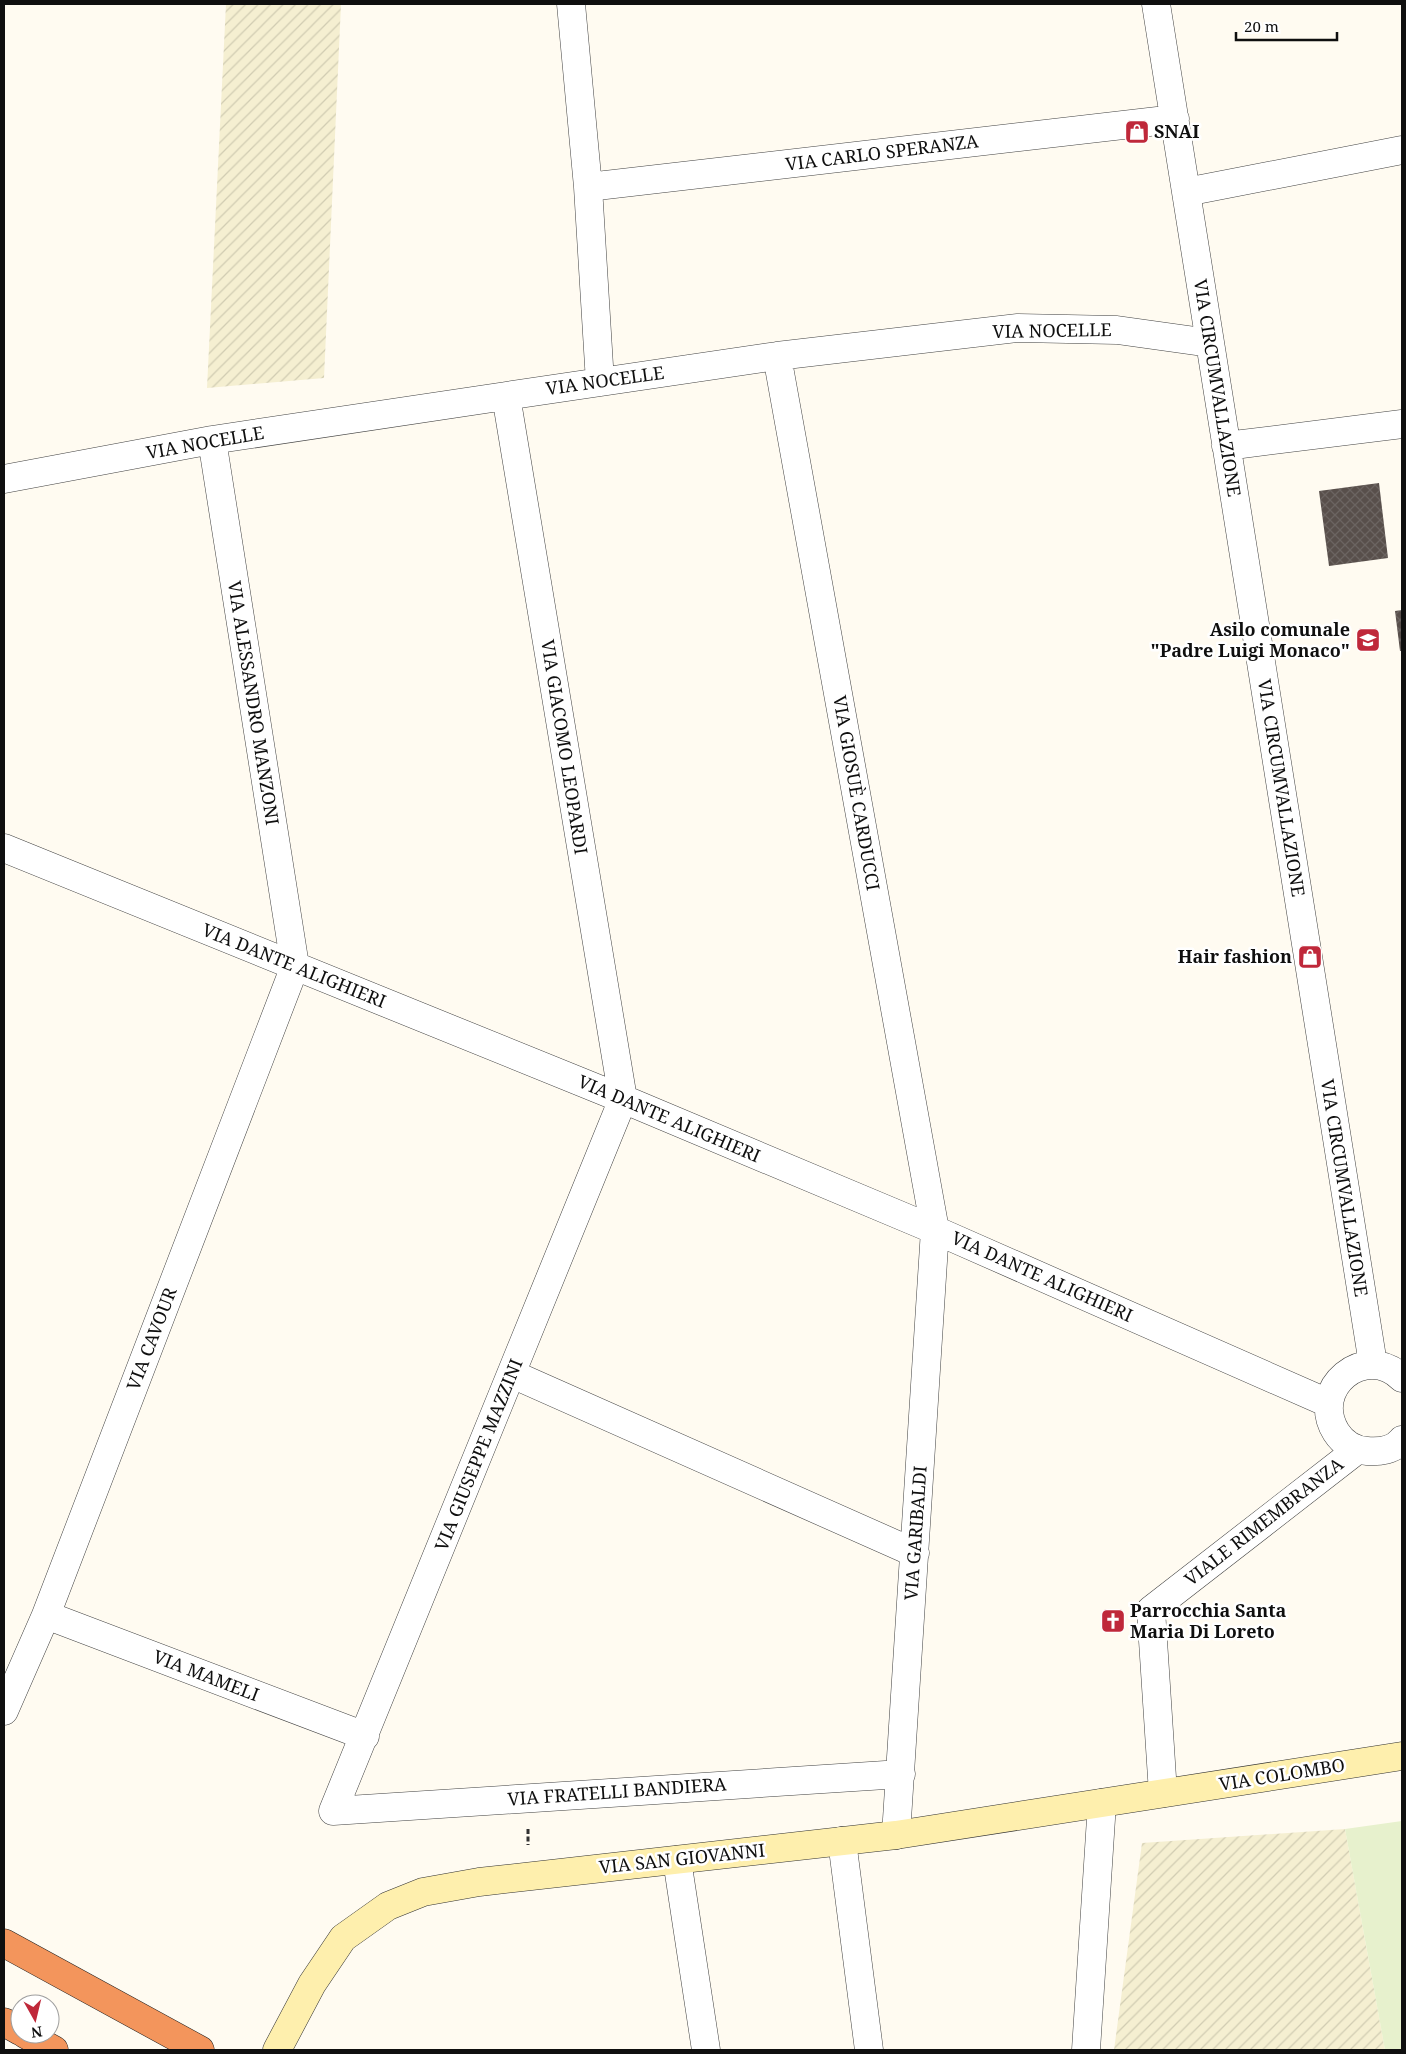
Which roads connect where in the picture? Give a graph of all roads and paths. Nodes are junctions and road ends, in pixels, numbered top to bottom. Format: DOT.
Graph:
graph roads {
  1 [pos="571,4"];
  2 [pos="1156,4"];
  3 [pos="1175,119"];
  4 [pos="1402,150"];
  5 [pos="588,187"];
  6 [pos="1186,192"];
  7 [pos="1210,343"];
  8 [pos="777,356"];
  9 [pos="600,382"];
  10 [pos="506,396"];
  11 [pos="1402,424"];
  12 [pos="212,440"];
  13 [pos="1226,446"];
  14 [pos="4,479"];
  15 [pos="4,848"];
  16 [pos="295,966"];
  17 [pos="623,1099"];
  18 [pos="935,1230"];
  19 [pos="1373,1364"];
  20 [pos="512,1374"];
  21 [pos="1402,1378"];
  22 [pos="1328,1403"];
  23 [pos="1402,1440"];
  24 [pos="1357,1450"];
  25 [pos="915,1553"];
  26 [pos="46,1615"];
  27 [pos="4,1711"];
  28 [pos="365,1736"];
  29 [pos="1402,1756"];
  30 [pos="901,1774"];
  31 [pos="1163,1793"];
  32 [pos="526,1798"];
  33 [pos="1102,1803"];
  34 [pos="333,1811"];
  35 [pos="896,1835"];
  36 [pos="842,1841"];
  37 [pos="677,1860"];
  38 [pos="530,1877"];
  39 [pos="4,1943"];
  40 [pos="200,2050"];
  41 [pos="277,2050"];
  42 [pos="706,2050"];
  43 [pos="869,2050"];
  44 [pos="1086,2050"];
  1 -- 5 [label="street"];
  2 -- 3 [label="street, VIA CIRCUMVALLAZIONE"];
  3 -- 5 [label="street, VIA CARLO SPERANZA"];
  3 -- 6 [label="street, VIA CIRCUMVALLAZIONE"];
  4 -- 6 [label="street"];
  5 -- 9 [label="street"];
  6 -- 7 [label="street, VIA CIRCUMVALLAZIONE"];
  7 -- 8 [label="street, VIA NOCELLE"];
  7 -- 13 [label="street, VIA CIRCUMVALLAZIONE"];
  8 -- 9 [label="street, VIA NOCELLE"];
  8 -- 18 [label="street, VIA GIOSUÈ CARDUCCI"];
  9 -- 10 [label="street, VIA NOCELLE"];
  10 -- 12 [label="street, VIA NOCELLE"];
  10 -- 17 [label="street, VIA GIACOMO LEOPARDI"];
  11 -- 13 [label="street"];
  12 -- 14 [label="street, VIA NOCELLE"];
  12 -- 16 [label="street, VIA ALESSANDRO MANZONI"];
  13 -- 19 [label="street, VIA CIRCUMVALLAZIONE"];
  15 -- 16 [label="street, VIA DANTE ALIGHIERI"];
  16 -- 17 [label="street, VIA DANTE ALIGHIERI"];
  16 -- 26 [label="street, VIA CAVOUR"];
  17 -- 18 [label="street, VIA DANTE ALIGHIERI"];
  17 -- 20 [label="street, VIA GIUSEPPE MAZZINI"];
  18 -- 22 [label="street, VIA DANTE ALIGHIERI"];
  18 -- 25 [label="street, VIA GARIBALDI"];
  19 -- 21 [label="street"];
  19 -- 22 [label="street"];
  20 -- 25 [label="street"];
  20 -- 28 [label="street, VIA GIUSEPPE MAZZINI"];
  22 -- 24 [label="street"];
  23 -- 24 [label="street"];
  24 -- 31 [label="street, VIALE RIMEMBRANZA"];
  25 -- 30 [label="street, VIA GARIBALDI"];
  26 -- 27 [label="street, VIA CAVOUR"];
  26 -- 28 [label="street, VIA MAMELI"];
  28 -- 34 [label="street, VIA GIUSEPPE MAZZINI"];
  29 -- 31 [label="street, VIA COLOMBO"];
  30 -- 32 [label="street, VIA FRATELLI BANDIERA"];
  30 -- 35 [label="street, VIA GARIBALDI"];
  31 -- 33 [label="street, VIA SAN GIOVANNI"];
  32 -- 34 [label="street, VIA FRATELLI BANDIERA"];
  32 -- 38 [label="path"];
  33 -- 35 [label="street, VIA SAN GIOVANNI"];
  33 -- 44 [label="street"];
  35 -- 36 [label="street, VIA SAN GIOVANNI"];
  36 -- 37 [label="street, VIA SAN GIOVANNI"];
  36 -- 43 [label="street"];
  37 -- 38 [label="street, VIA SAN GIOVANNI"];
  37 -- 42 [label="street"];
  38 -- 41 [label="street, VIA SAN GIOVANNI"];
  39 -- 40 [label="highway"];
}
